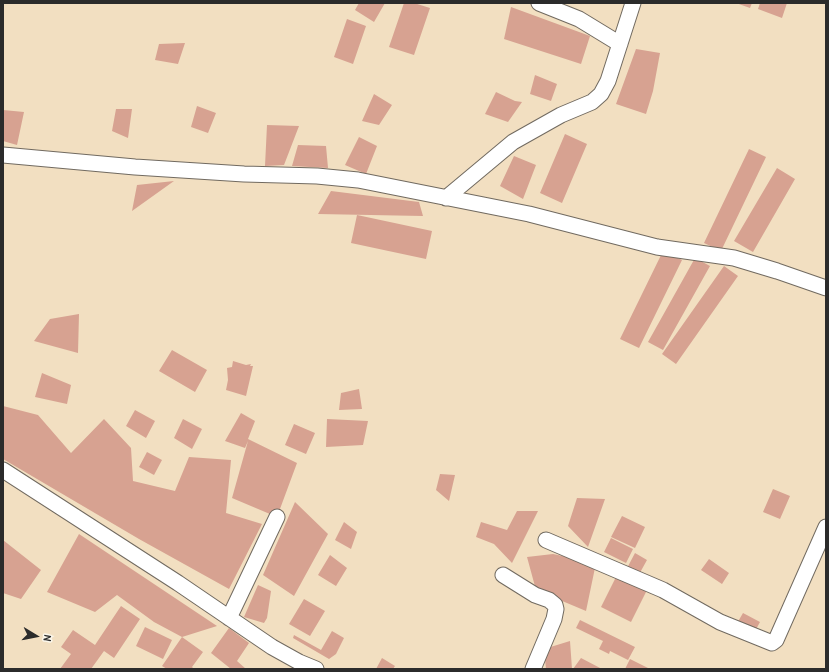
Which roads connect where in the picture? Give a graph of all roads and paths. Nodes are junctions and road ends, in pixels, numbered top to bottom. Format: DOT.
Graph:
graph roads {
  1 [pos="539,3"];
  2 [pos="634,3"];
  3 [pos="620,44"];
  4 [pos="3,155"];
  5 [pos="446,198"];
  6 [pos="826,288"];
  7 [pos="3,470"];
  8 [pos="277,518"];
  9 [pos="826,527"];
  10 [pos="546,540"];
  11 [pos="503,575"];
  12 [pos="229,618"];
  13 [pos="316,669"];
  14 [pos="533,669"];
  1 -- 3 [label="street"];
  2 -- 3 [label="street"];
  3 -- 5 [label="street"];
  4 -- 5 [label="street"];
  5 -- 6 [label="street"];
  7 -- 12 [label="street"];
  8 -- 12 [label="street"];
  9 -- 10 [label="street"];
  11 -- 14 [label="street"];
  12 -- 13 [label="street"];
}
